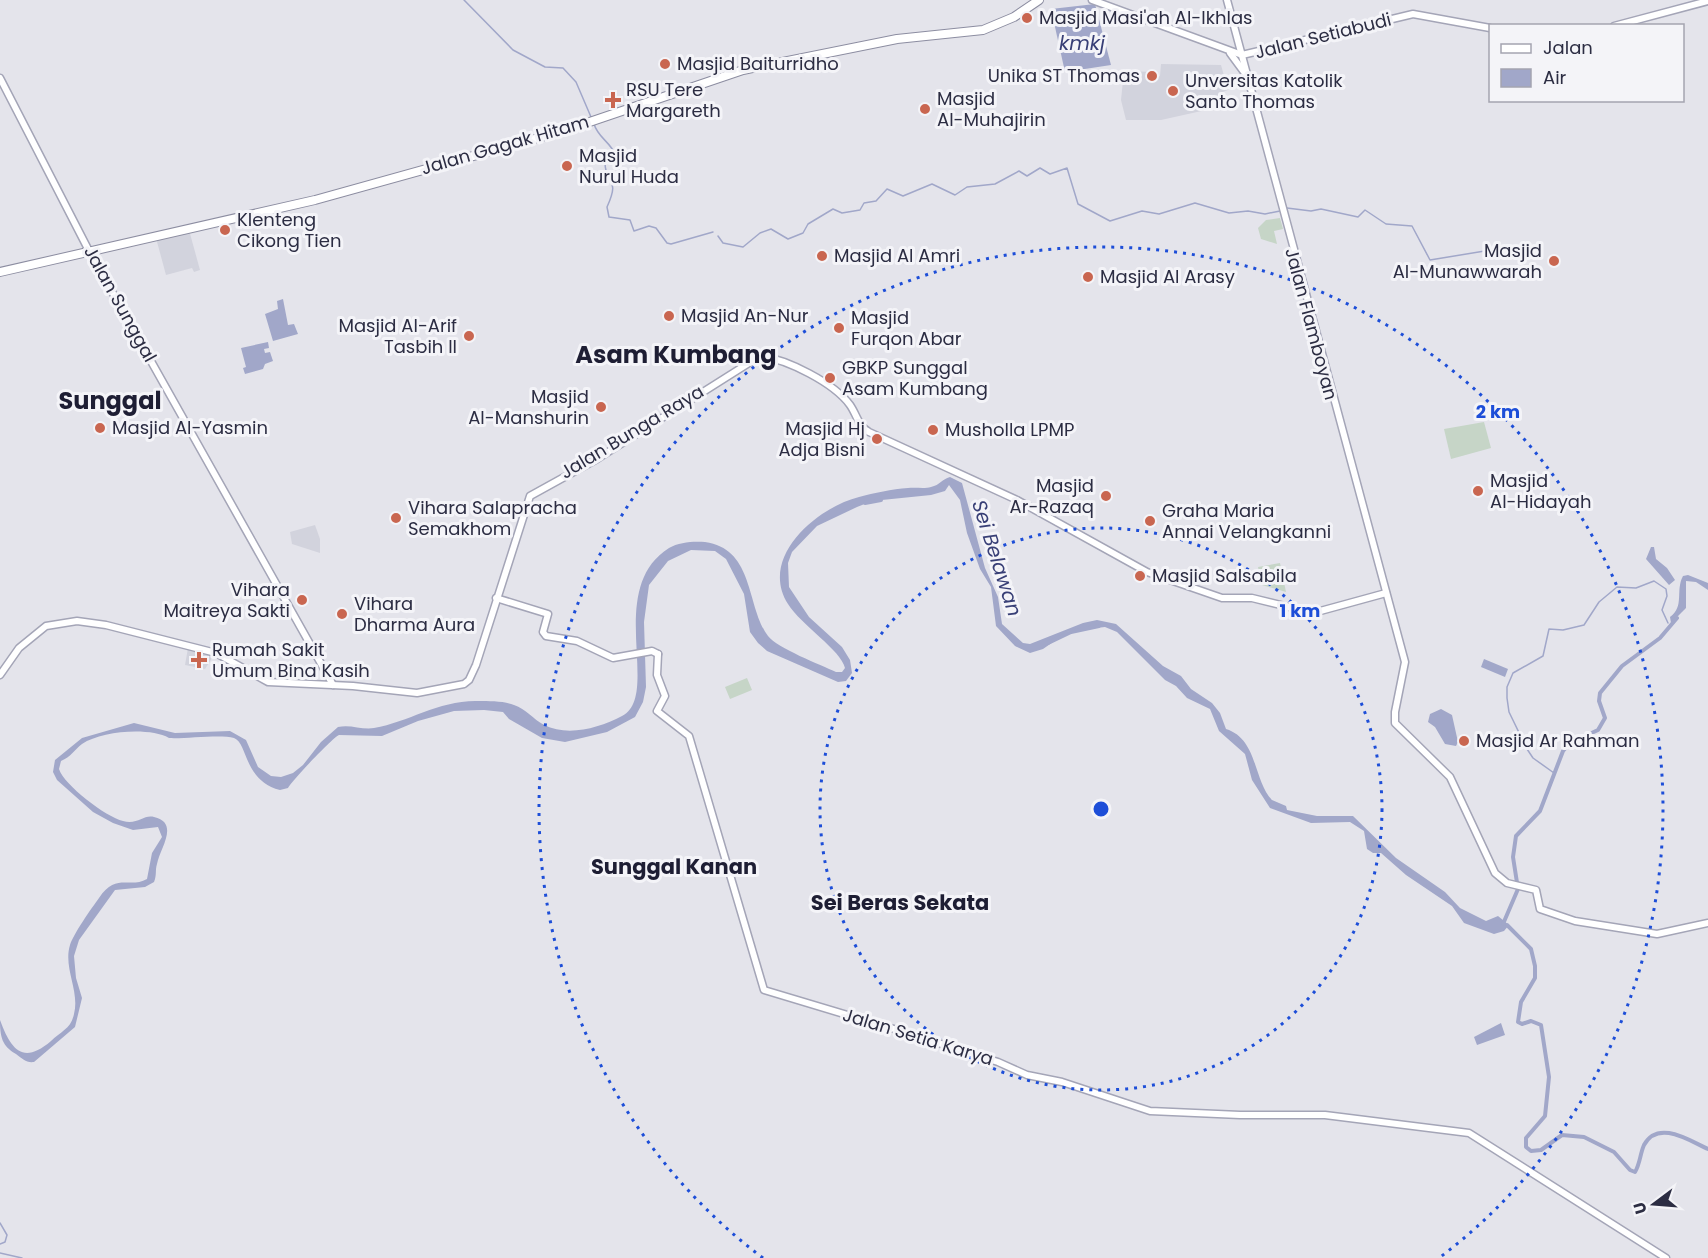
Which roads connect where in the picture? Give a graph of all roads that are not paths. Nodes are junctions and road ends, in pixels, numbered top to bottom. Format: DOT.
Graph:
graph roads {
  1 [pos="1033,0"];
  2 [pos="1039,0"];
  3 [pos="1092,0"];
  4 [pos="1101,0"];
  5 [pos="1227,0"];
  6 [pos="1708,2"];
  7 [pos="1115,7"];
  8 [pos="1622,24"];
  9 [pos="1489,27"];
  10 [pos="836,50"];
  11 [pos="1240,51"];
  12 [pos="1245,70"];
  13 [pos="0,78"];
  14 [pos="89,250"];
  15 [pos="0,271"];
  16 [pos="1385,594"];
  17 [pos="496,598"];
  18 [pos="0,673"];
  19 [pos="332,683"];
  20 [pos="1708,923"];
  21 [pos="1666,1258"];
  1 -- 10 [label="highway, Jalan Gagak Hitam"];
  2 -- 10 [label="highway, Jalan Gagak Hitam"];
  3 -- 7 [label="main road, Jalan Setiabudi"];
  4 -- 7 [label="main road, Jalan Setiabudi"];
  5 -- 11 [label="main road, Jalan Flamboyan"];
  6 -- 8 [label="main road"];
  7 -- 11 [label="main road, Jalan Setiabudi"];
  9 -- 11 [label="main road, Jalan Setiabudi"];
  10 -- 14 [label="highway, Jalan Gagak Hitam"];
  11 -- 12 [label="main road"];
  11 -- 12 [label="main road, Jalan Flamboyan"];
  12 -- 16 [label="main road, Jalan Flamboyan"];
  13 -- 14 [label="main road, Jalan Sunggal"];
  14 -- 15 [label="highway, Jalan Gagak Hitam"];
  14 -- 19 [label="main road, Jalan Sunggal"];
  16 -- 17 [label="main road, Jalan Bunga Raya"];
  16 -- 20 [label="main road, Jalan Flamboyan"];
  17 -- 19 [label="main road, Jalan Bunga Raya"];
  17 -- 21 [label="main road, Jalan Setia Karya"];
  18 -- 19 [label="main road, Jalan Bunga Raya"];
}
